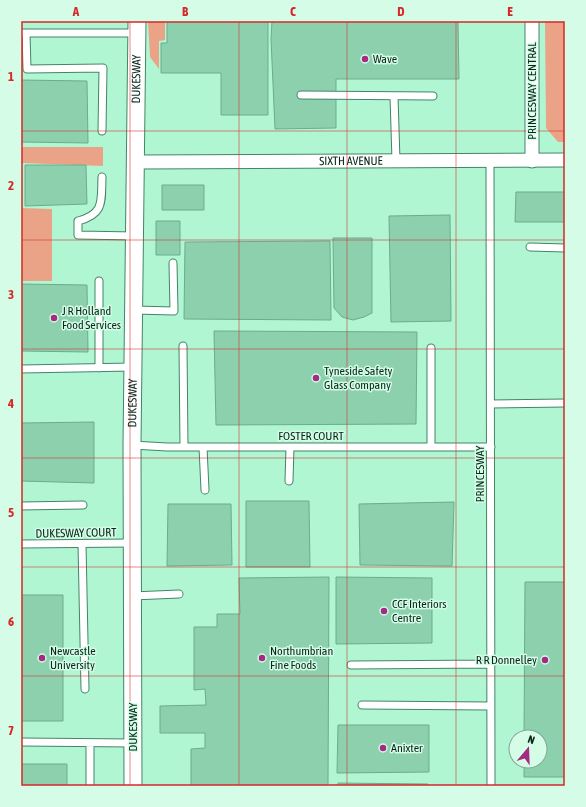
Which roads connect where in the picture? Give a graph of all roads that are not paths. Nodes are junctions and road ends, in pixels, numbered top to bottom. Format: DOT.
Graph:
graph roads {
  1 [pos="532,21"];
  2 [pos="137,27"];
  3 [pos="24,33"];
  4 [pos="301,95"];
  5 [pos="394,96"];
  6 [pos="433,96"];
  7 [pos="102,131"];
  8 [pos="565,160"];
  9 [pos="490,161"];
  10 [pos="532,161"];
  11 [pos="137,162"];
  12 [pos="396,162"];
  13 [pos="102,177"];
  14 [pos="135,236"];
  15 [pos="530,247"];
  16 [pos="565,248"];
  17 [pos="174,263"];
  18 [pos="100,281"];
  19 [pos="134,310"];
  20 [pos="183,346"];
  21 [pos="432,348"];
  22 [pos="133,367"];
  23 [pos="99,368"];
  24 [pos="21,369"];
  25 [pos="565,403"];
  26 [pos="491,404"];
  27 [pos="132,445"];
  28 [pos="184,447"];
  29 [pos="203,447"];
  30 [pos="290,447"];
  31 [pos="431,447"];
  32 [pos="491,447"];
  33 [pos="289,481"];
  34 [pos="205,490"];
  35 [pos="83,505"];
  36 [pos="21,506"];
  37 [pos="132,543"];
  38 [pos="21,544"];
  39 [pos="82,544"];
  40 [pos="179,594"];
  41 [pos="132,596"];
  42 [pos="490,664"];
  43 [pos="351,666"];
  44 [pos="85,689"];
  45 [pos="362,705"];
  46 [pos="490,706"];
  47 [pos="21,742"];
  48 [pos="90,743"];
  49 [pos="133,743"];
  50 [pos="90,786"];
  51 [pos="133,786"];
  52 [pos="491,786"];
  1 -- 10 [label="street, PRINCESWAY CENTRAL"];
  2 -- 3 [label="lane"];
  2 -- 11 [label="street, DUKESWAY"];
  3 -- 7 [label="lane"];
  4 -- 5 [label="lane"];
  5 -- 6 [label="lane"];
  5 -- 12 [label="lane"];
  8 -- 10 [label="street, SIXTH AVENUE"];
  9 -- 10 [label="street, SIXTH AVENUE"];
  9 -- 12 [label="street, SIXTH AVENUE"];
  9 -- 26 [label="lane, PRINCESWAY"];
  11 -- 12 [label="street, SIXTH AVENUE"];
  11 -- 14 [label="street, DUKESWAY"];
  13 -- 14 [label="lane"];
  14 -- 19 [label="street, DUKESWAY"];
  15 -- 16 [label="lane"];
  17 -- 19 [label="lane"];
  18 -- 23 [label="lane"];
  19 -- 22 [label="street, DUKESWAY"];
  20 -- 28 [label="lane"];
  21 -- 31 [label="lane"];
  22 -- 23 [label="lane"];
  22 -- 27 [label="street, DUKESWAY"];
  23 -- 24 [label="lane"];
  25 -- 26 [label="lane"];
  26 -- 32 [label="lane, PRINCESWAY"];
  27 -- 28 [label="lane, FOSTER COURT"];
  27 -- 37 [label="street, DUKESWAY"];
  28 -- 29 [label="lane, FOSTER COURT"];
  29 -- 30 [label="lane, FOSTER COURT"];
  29 -- 34 [label="lane"];
  30 -- 31 [label="lane, FOSTER COURT"];
  30 -- 33 [label="lane"];
  31 -- 32 [label="lane, FOSTER COURT"];
  32 -- 42 [label="lane, PRINCESWAY"];
  35 -- 36 [label="lane"];
  37 -- 39 [label="lane, DUKESWAY COURT"];
  37 -- 41 [label="street, DUKESWAY"];
  38 -- 39 [label="lane, DUKESWAY COURT"];
  39 -- 44 [label="lane"];
  40 -- 41 [label="lane"];
  41 -- 49 [label="street, DUKESWAY"];
  42 -- 43 [label="lane"];
  42 -- 46 [label="lane, PRINCESWAY"];
  45 -- 46 [label="lane"];
  46 -- 52 [label="lane, PRINCESWAY"];
  47 -- 48 [label="lane"];
  48 -- 49 [label="lane"];
  48 -- 50 [label="lane"];
  49 -- 51 [label="street, DUKESWAY"];
}
